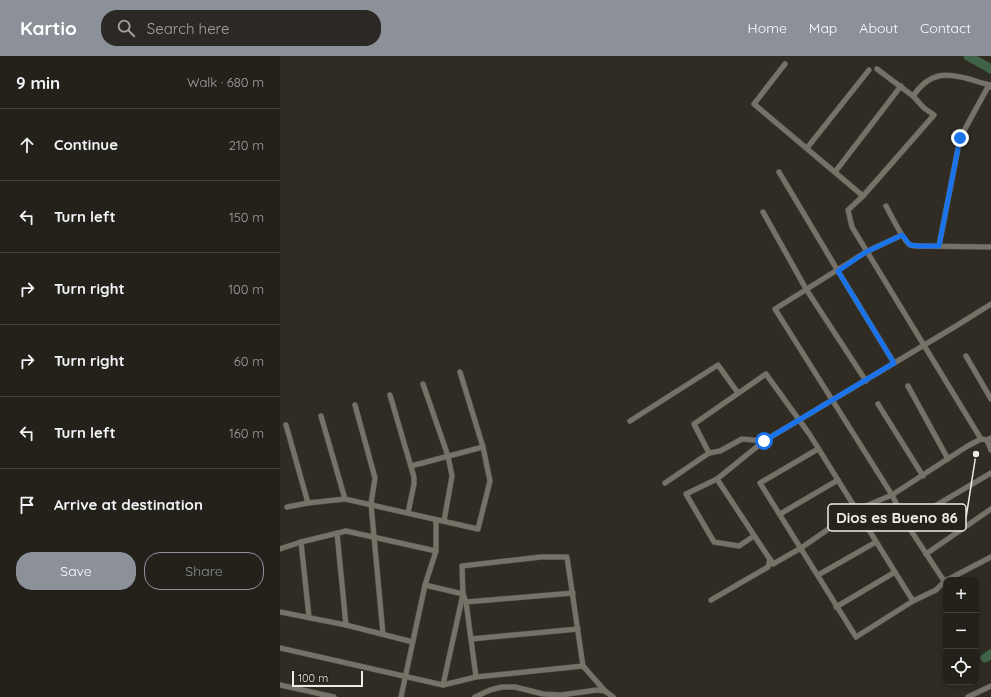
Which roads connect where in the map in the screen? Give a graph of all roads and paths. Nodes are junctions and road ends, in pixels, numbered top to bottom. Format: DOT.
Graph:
graph roads {
  1 [pos="785,64"];
  2 [pos="877,69"];
  3 [pos="869,70"];
  4 [pos="990,85"];
  5 [pos="901,86"];
  6 [pos="913,96"];
  7 [pos="807,148"];
  8 [pos="779,172"];
  9 [pos="835,172"];
  10 [pos="863,196"];
  11 [pos="886,206"];
  12 [pos="763,212"];
  13 [pos="902,235"];
  14 [pos="939,246"];
  15 [pos="991,246"];
  16 [pos="866,252"];
  17 [pos="838,271"];
  18 [pos="806,290"];
  19 [pos="991,304"];
  20 [pos="924,345"];
  21 [pos="966,356"];
  22 [pos="894,363"];
  23 [pos="460,372"];
  24 [pos="866,381"];
  25 [pos="423,384"];
  26 [pos="908,386"];
  27 [pos="738,393"];
  28 [pos="390,396"];
  29 [pos="991,399"];
  30 [pos="833,401"];
  31 [pos="878,404"];
  32 [pos="355,405"];
  33 [pos="321,416"];
  34 [pos="630,421"];
  35 [pos="800,421"];
  36 [pos="286,425"];
  37 [pos="986,439"];
  38 [pos="764,441"];
  39 [pos="483,447"];
  40 [pos="818,449"];
  41 [pos="991,450"];
  42 [pos="709,453"];
  43 [pos="448,456"];
  44 [pos="948,459"];
  45 [pos="411,466"];
  46 [pos="991,473"];
  47 [pos="923,476"];
  48 [pos="717,480"];
  49 [pos="838,480"];
  50 [pos="664,484"];
  51 [pos="892,496"];
  52 [pos="344,499"];
  53 [pos="308,502"];
  54 [pos="370,504"];
  55 [pos="286,507"];
  56 [pos="991,509"];
  57 [pos="856,510"];
  58 [pos="408,513"];
  59 [pos="780,514"];
  60 [pos="436,520"];
  61 [pos="444,522"];
  62 [pos="906,523"];
  63 [pos="337,533"];
  64 [pos="754,536"];
  65 [pos="373,537"];
  66 [pos="301,542"];
  67 [pos="876,542"];
  68 [pos="801,548"];
  69 [pos="280,549"];
  70 [pos="436,552"];
  71 [pos="926,554"];
  72 [pos="991,557"];
  73 [pos="770,559"];
  74 [pos="895,572"];
  75 [pos="818,575"];
  76 [pos="943,577"];
  77 [pos="954,577"];
  78 [pos="943,584"];
  79 [pos="425,585"];
  80 [pos="573,593"];
  81 [pos="463,594"];
  82 [pos="711,600"];
  83 [pos="466,602"];
  84 [pos="913,602"];
  85 [pos="836,607"];
  86 [pos="280,612"];
  87 [pos="309,618"];
  88 [pos="346,625"];
  89 [pos="578,629"];
  90 [pos="383,634"];
  91 [pos="471,639"];
  92 [pos="413,642"];
  93 [pos="280,648"];
  94 [pos="583,666"];
  95 [pos="406,676"];
  96 [pos="476,677"];
  97 [pos="280,685"];
  98 [pos="443,685"];
  99 [pos="991,686"];
  100 [pos="605,691"];
  101 [pos="334,697"];
  102 [pos="401,697"];
  103 [pos="475,697"];
  104 [pos="613,697"];
  105 [pos="968,697"];
  1 -- 7 [label="street"];
  2 -- 5 [label="street"];
  3 -- 7 [label="street"];
  4 -- 6 [label="street"];
  4 -- 14 [label="street"];
  5 -- 6 [label="street"];
  5 -- 9 [label="street"];
  6 -- 10 [label="street"];
  7 -- 9 [label="street"];
  8 -- 17 [label="street"];
  9 -- 10 [label="street"];
  10 -- 16 [label="street"];
  11 -- 13 [label="street"];
  12 -- 18 [label="street"];
  13 -- 14 [label="street"];
  13 -- 16 [label="street"];
  14 -- 15 [label="street"];
  16 -- 17 [label="street"];
  16 -- 20 [label="street"];
  17 -- 18 [label="street"];
  17 -- 22 [label="street"];
  18 -- 24 [label="street"];
  18 -- 30 [label="street"];
  19 -- 20 [label="street"];
  20 -- 22 [label="street"];
  20 -- 37 [label="street"];
  21 -- 29 [label="street"];
  22 -- 24 [label="street"];
  23 -- 39 [label="street"];
  24 -- 30 [label="street"];
  25 -- 43 [label="street"];
  26 -- 44 [label="street"];
  27 -- 34 [label="street"];
  27 -- 35 [label="street"];
  27 -- 42 [label="street"];
  28 -- 45 [label="street"];
  30 -- 35 [label="street"];
  30 -- 51 [label="street"];
  31 -- 47 [label="street"];
  32 -- 54 [label="street"];
  33 -- 52 [label="street"];
  35 -- 38 [label="street"];
  35 -- 40 [label="street"];
  36 -- 53 [label="street"];
  37 -- 41 [label="street"];
  37 -- 44 [label="street"];
  38 -- 42 [label="street"];
  38 -- 48 [label="street"];
  39 -- 43 [label="street"];
  39 -- 61 [label="street"];
  40 -- 49 [label="street"];
  40 -- 59 [label="street"];
  42 -- 50 [label="street"];
  43 -- 45 [label="street"];
  43 -- 61 [label="street"];
  44 -- 47 [label="street"];
  45 -- 58 [label="street"];
  46 -- 62 [label="street"];
  47 -- 51 [label="street"];
  48 -- 64 [label="street"];
  48 -- 64 [label="street"];
  49 -- 57 [label="street"];
  49 -- 59 [label="street"];
  51 -- 57 [label="street"];
  51 -- 62 [label="street"];
  52 -- 53 [label="street"];
  52 -- 54 [label="street"];
  53 -- 55 [label="street"];
  54 -- 58 [label="street"];
  54 -- 65 [label="street"];
  56 -- 71 [label="street"];
  57 -- 67 [label="street"];
  57 -- 68 [label="street"];
  58 -- 60 [label="street"];
  59 -- 68 [label="street"];
  60 -- 61 [label="street"];
  60 -- 70 [label="street"];
  62 -- 71 [label="street"];
  63 -- 65 [label="street"];
  63 -- 66 [label="street"];
  63 -- 88 [label="street"];
  64 -- 73 [label="street"];
  65 -- 70 [label="street"];
  65 -- 90 [label="street"];
  66 -- 69 [label="street"];
  66 -- 87 [label="street"];
  67 -- 74 [label="street"];
  67 -- 75 [label="street"];
  68 -- 73 [label="street"];
  68 -- 75 [label="street"];
  70 -- 79 [label="street"];
  71 -- 76 [label="street"];
  72 -- 77 [label="street"];
  73 -- 82 [label="street"];
  74 -- 84 [label="street"];
  74 -- 85 [label="street"];
  75 -- 85 [label="street"];
  78 -- 84 [label="street"];
  79 -- 81 [label="street"];
  79 -- 92 [label="street"];
  80 -- 81 [label="street"];
  80 -- 83 [label="street"];
  80 -- 89 [label="street"];
  81 -- 83 [label="street"];
  81 -- 98 [label="street"];
  83 -- 91 [label="street"];
  84 -- 85 [label="street"];
  86 -- 87 [label="street"];
  87 -- 88 [label="street"];
  88 -- 90 [label="street"];
  89 -- 91 [label="street"];
  89 -- 94 [label="street"];
  90 -- 92 [label="street"];
  91 -- 96 [label="street"];
  92 -- 95 [label="street"];
  93 -- 95 [label="street"];
  94 -- 96 [label="street"];
  94 -- 100 [label="street"];
  95 -- 98 [label="street"];
  95 -- 102 [label="street"];
  96 -- 98 [label="street"];
  97 -- 101 [label="street"];
  99 -- 105 [label="street"];
  100 -- 103 [label="street"];
  100 -- 104 [label="street"];
}
